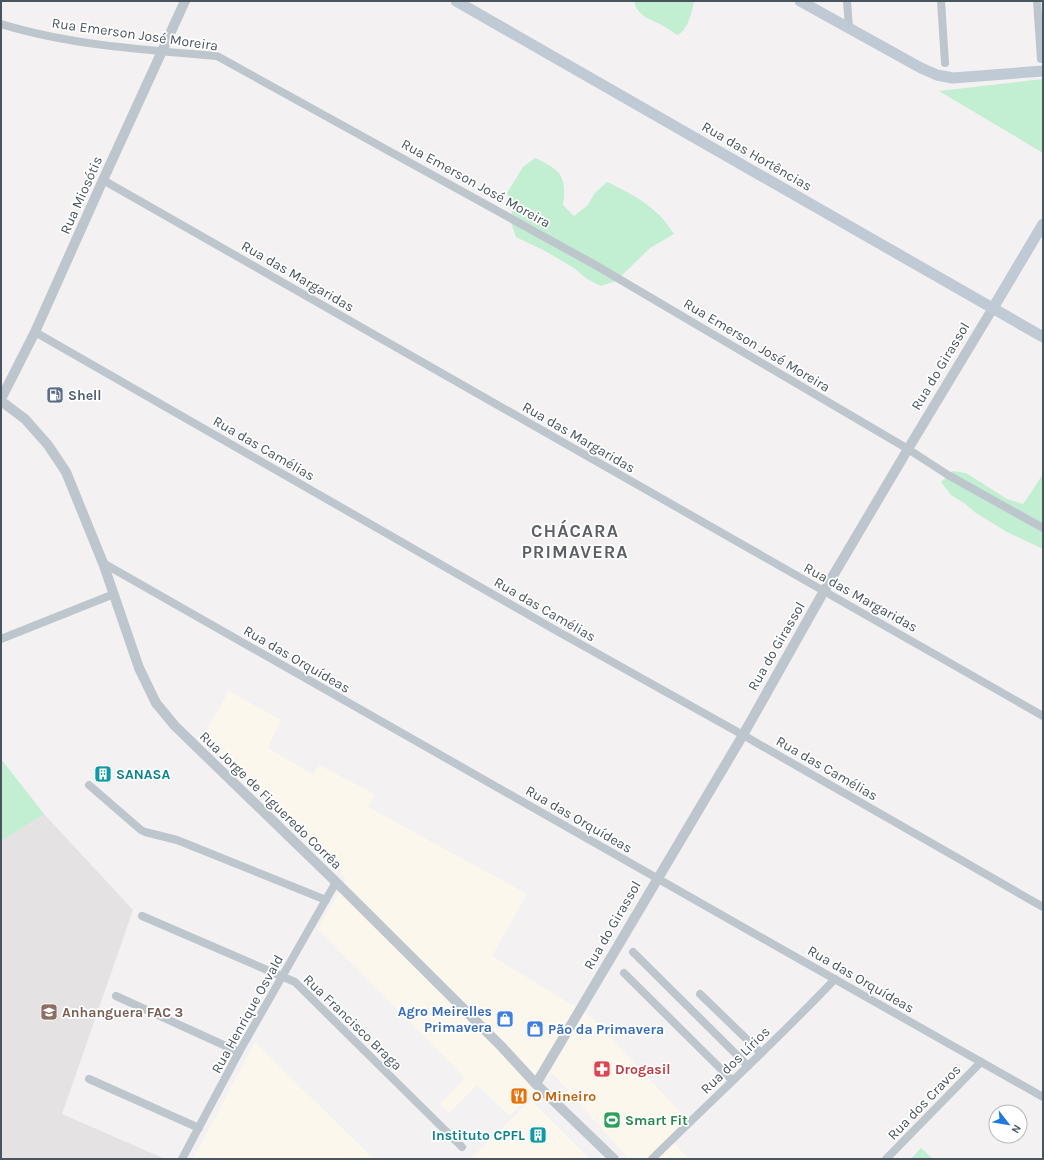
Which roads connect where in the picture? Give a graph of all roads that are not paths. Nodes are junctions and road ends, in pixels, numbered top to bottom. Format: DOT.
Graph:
graph roads {
  1 [pos="185,1"];
  2 [pos="456,1"];
  3 [pos="800,1"];
  4 [pos="848,1"];
  5 [pos="941,1"];
  6 [pos="1037,1"];
  7 [pos="1,24"];
  8 [pos="849,28"];
  9 [pos="162,51"];
  10 [pos="1041,59"];
  11 [pos="945,63"];
  12 [pos="1043,71"];
  13 [pos="103,180"];
  14 [pos="1043,224"];
  15 [pos="993,308"];
  16 [pos="35,332"];
  17 [pos="1043,337"];
  18 [pos="1,400"];
  19 [pos="908,450"];
  20 [pos="1043,528"];
  21 [pos="103,563"];
  22 [pos="824,592"];
  23 [pos="114,594"];
  24 [pos="1,640"];
  25 [pos="1043,716"];
  26 [pos="742,735"];
  27 [pos="89,785"];
  28 [pos="658,878"];
  29 [pos="336,882"];
  30 [pos="326,900"];
  31 [pos="1043,907"];
  32 [pos="142,916"];
  33 [pos="633,952"];
  34 [pos="624,973"];
  35 [pos="282,976"];
  36 [pos="835,979"];
  37 [pos="700,994"];
  38 [pos="116,996"];
  39 [pos="239,1052"];
  40 [pos="761,1053"];
  41 [pos="981,1062"];
  42 [pos="748,1066"];
  43 [pos="89,1079"];
  44 [pos="732,1080"];
  45 [pos="536,1084"];
  46 [pos="1043,1097"];
  47 [pos="199,1128"];
  48 [pos="462,1147"];
  49 [pos="182,1159"];
  50 [pos="614,1159"];
  51 [pos="652,1159"];
  52 [pos="886,1159"];
  1 -- 9 [label="street, Rua Miosótis"];
  2 -- 15 [label="main road, Rua das Hortências"];
  3 -- 8 [label="main road"];
  4 -- 8 [label="street"];
  5 -- 11 [label="street"];
  6 -- 10 [label="street"];
  7 -- 9 [label="street, Rua Emerson José Moreira"];
  8 -- 12 [label="main road"];
  9 -- 13 [label="street, Rua Miosótis"];
  9 -- 19 [label="street, Rua Emerson José Moreira"];
  13 -- 16 [label="street, Rua Miosótis"];
  13 -- 22 [label="street, Rua das Margaridas"];
  14 -- 15 [label="main road, Rua do Girassol"];
  15 -- 17 [label="main road, Rua das Hortências"];
  15 -- 19 [label="street, Rua do Girassol"];
  16 -- 18 [label="street, Rua Miosótis"];
  16 -- 26 [label="street, Rua das Camélias"];
  18 -- 21 [label="street, Rua Jorge de Figueredo Corrêa"];
  19 -- 20 [label="street, Rua Emerson José Moreira"];
  19 -- 22 [label="street, Rua do Girassol"];
  21 -- 23 [label="street, Rua Jorge de Figueredo Corrêa"];
  21 -- 28 [label="street, Rua das Orquídeas"];
  22 -- 25 [label="street, Rua das Margaridas"];
  22 -- 26 [label="street, Rua do Girassol"];
  23 -- 24 [label="street"];
  23 -- 29 [label="street, Rua Jorge de Figueredo Corrêa"];
  26 -- 28 [label="street, Rua do Girassol"];
  26 -- 31 [label="street, Rua das Camélias"];
  27 -- 30 [label="street"];
  28 -- 36 [label="street, Rua das Orquídeas"];
  28 -- 45 [label="street, Rua do Girassol"];
  29 -- 30 [label="street, Rua Henrique Osvald"];
  29 -- 45 [label="street, Rua Jorge de Figueredo Corrêa"];
  30 -- 35 [label="street, Rua Henrique Osvald"];
  32 -- 35 [label="street, Rua Francisco Braga"];
  33 -- 42 [label="street"];
  34 -- 44 [label="street"];
  35 -- 39 [label="street, Rua Henrique Osvald"];
  35 -- 48 [label="street, Rua Francisco Braga"];
  36 -- 40 [label="street, Rua dos Lírios"];
  36 -- 41 [label="street, Rua das Orquídeas"];
  37 -- 40 [label="street"];
  38 -- 39 [label="street"];
  39 -- 47 [label="street, Rua Henrique Osvald"];
  40 -- 42 [label="street, Rua dos Lírios"];
  41 -- 46 [label="street, Rua das Orquídeas"];
  41 -- 52 [label="street, Rua dos Cravos"];
  42 -- 44 [label="street, Rua dos Lírios"];
  43 -- 47 [label="street"];
  44 -- 51 [label="street, Rua dos Lírios"];
  45 -- 50 [label="street, Rua Jorge de Figueredo Corrêa"];
  47 -- 49 [label="street, Rua Henrique Osvald"];
}
